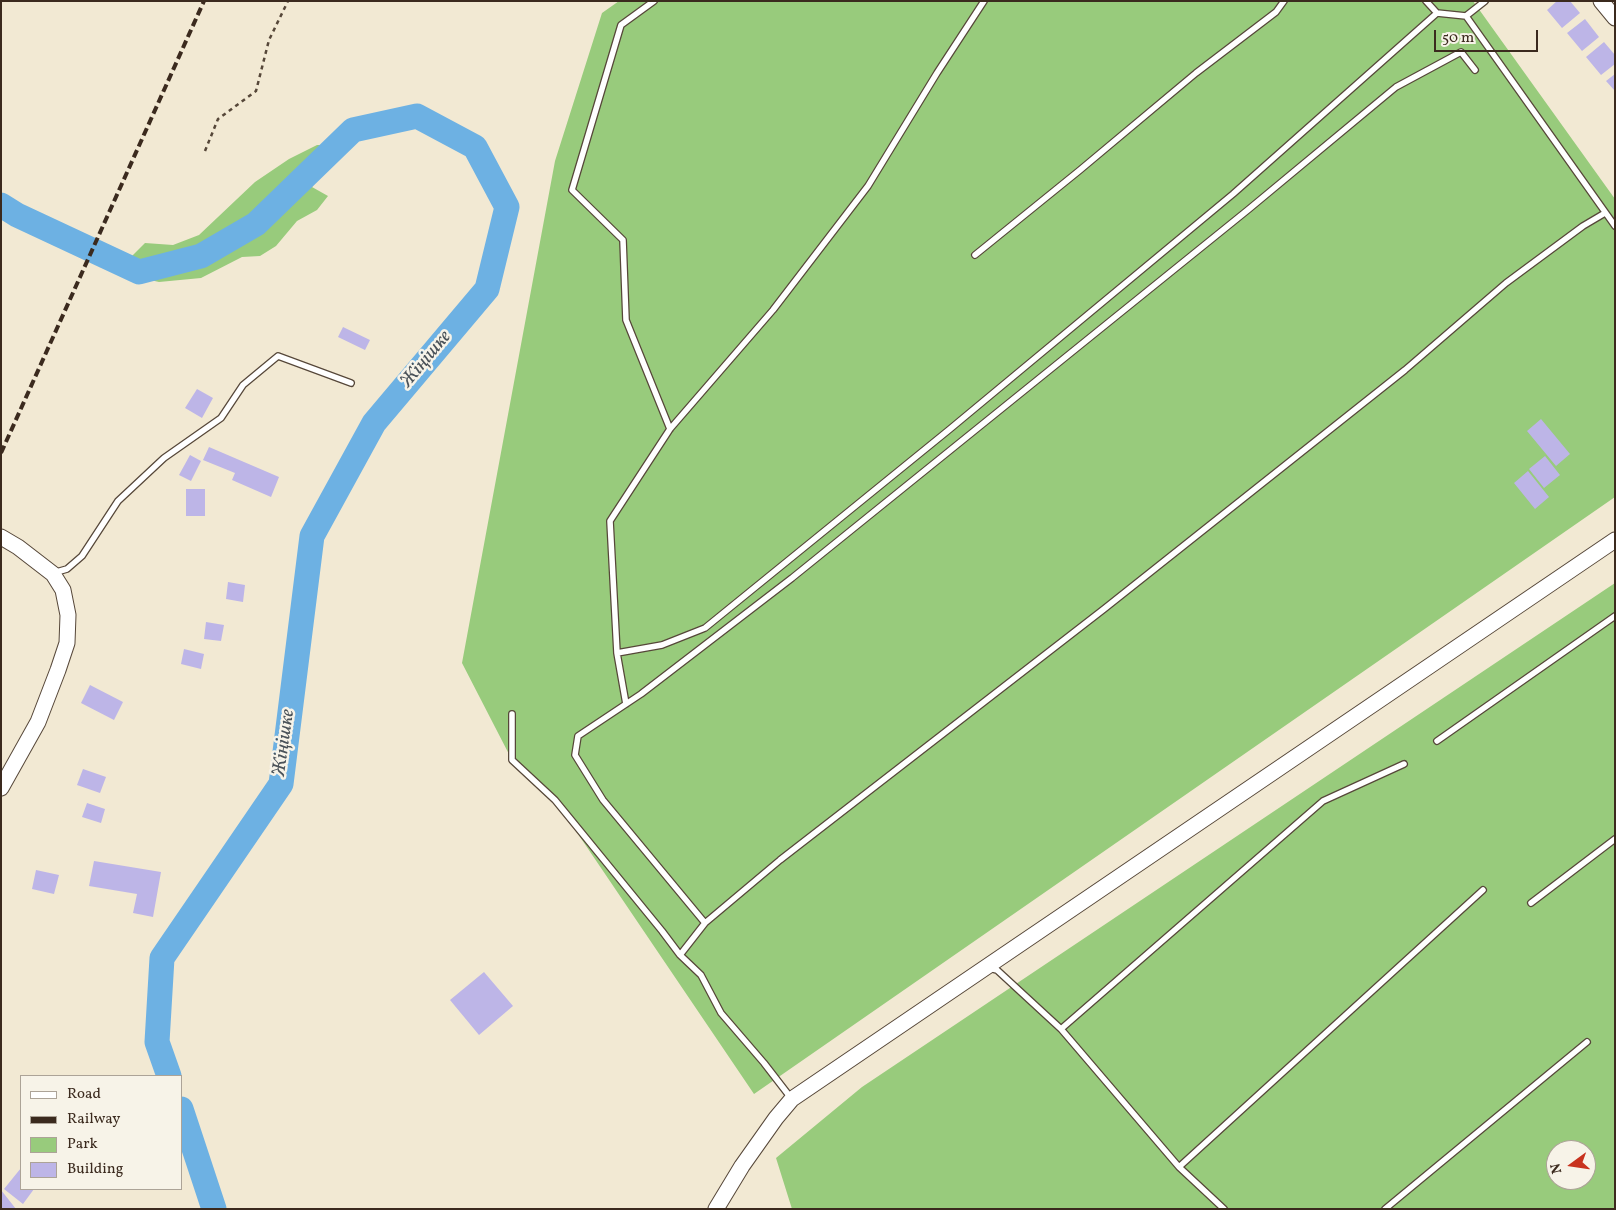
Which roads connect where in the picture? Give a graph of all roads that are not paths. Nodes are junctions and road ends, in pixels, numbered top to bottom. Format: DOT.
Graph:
graph roads {
  1 [pos="654,1"];
  2 [pos="984,1"];
  3 [pos="1284,1"];
  4 [pos="1426,1"];
  5 [pos="1485,1"];
  6 [pos="1601,1"];
  7 [pos="1437,13"];
  8 [pos="1466,16"];
  9 [pos="1615,18"];
  10 [pos="1475,70"];
  11 [pos="1605,213"];
  12 [pos="1615,226"];
  13 [pos="975,255"];
  14 [pos="351,383"];
  15 [pos="670,429"];
  16 [pos="1,537"];
  17 [pos="1615,540"];
  18 [pos="52,574"];
  19 [pos="1615,616"];
  20 [pos="616,653"];
  21 [pos="626,704"];
  22 [pos="512,714"];
  23 [pos="1437,741"];
  24 [pos="1404,764"];
  25 [pos="1,788"];
  26 [pos="1615,839"];
  27 [pos="1483,890"];
  28 [pos="1531,903"];
  29 [pos="705,923"];
  30 [pos="680,955"];
  31 [pos="987,967"];
  32 [pos="1062,1029"];
  33 [pos="1587,1042"];
  34 [pos="792,1099"];
  35 [pos="1179,1167"];
  36 [pos="716,1209"];
  37 [pos="1224,1209"];
  38 [pos="1385,1209"];
  1 -- 15 [label="lane"];
  2 -- 15 [label="lane"];
  3 -- 13 [label="lane"];
  4 -- 7 [label="lane"];
  5 -- 8 [label="lane"];
  6 -- 9 [label="street"];
  7 -- 8 [label="lane"];
  7 -- 20 [label="lane"];
  8 -- 11 [label="lane"];
  10 -- 21 [label="lane"];
  11 -- 12 [label="lane"];
  11 -- 29 [label="lane"];
  14 -- 18 [label="lane"];
  15 -- 20 [label="lane"];
  16 -- 18 [label="street"];
  17 -- 31 [label="street"];
  18 -- 25 [label="street"];
  19 -- 23 [label="lane"];
  20 -- 21 [label="lane"];
  21 -- 29 [label="lane"];
  22 -- 30 [label="lane"];
  24 -- 32 [label="lane"];
  26 -- 28 [label="lane"];
  27 -- 35 [label="lane"];
  29 -- 30 [label="lane"];
  30 -- 34 [label="lane"];
  31 -- 32 [label="lane"];
  31 -- 34 [label="street"];
  32 -- 35 [label="lane"];
  33 -- 38 [label="lane"];
  34 -- 36 [label="street"];
  35 -- 37 [label="lane"];
}
